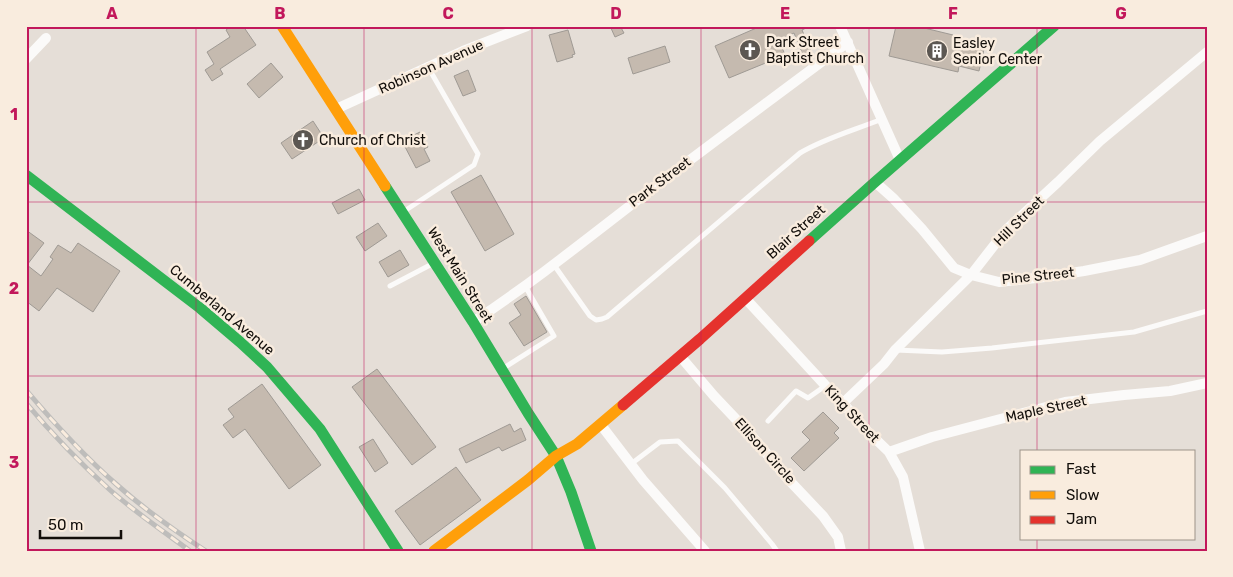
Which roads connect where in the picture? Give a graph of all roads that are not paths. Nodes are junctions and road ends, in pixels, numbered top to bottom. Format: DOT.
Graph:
graph roads {
  1 [pos="282,26"];
  2 [pos="527,26"];
  3 [pos="840,26"];
  4 [pos="1054,26"];
  5 [pos="46,38"];
  6 [pos="848,42"];
  7 [pos="1207,52"];
  8 [pos="26,59"];
  9 [pos="428,67"];
  10 [pos="336,109"];
  11 [pos="882,120"];
  12 [pos="900,160"];
  13 [pos="26,175"];
  14 [pos="875,182"];
  15 [pos="402,213"];
  16 [pos="1207,236"];
  17 [pos="434,263"];
  18 [pos="554,264"];
  19 [pos="971,275"];
  20 [pos="390,286"];
  21 [pos="525,286"];
  22 [pos="745,298"];
  23 [pos="1207,311"];
  24 [pos="473,322"];
  25 [pos="895,350"];
  26 [pos="680,356"];
  27 [pos="501,370"];
  28 [pos="1207,383"];
  29 [pos="825,385"];
  30 [pos="843,403"];
  31 [pos="768,421"];
  32 [pos="601,425"];
  33 [pos="889,452"];
  34 [pos="556,456"];
  35 [pos="631,464"];
  36 [pos="398,551"];
  37 [pos="434,551"];
  38 [pos="591,551"];
  39 [pos="705,551"];
  40 [pos="777,551"];
  41 [pos="841,551"];
  42 [pos="920,551"];
  1 -- 10 [label="street, West Main Street"];
  2 -- 9 [label="street, Robinson Avenue"];
  3 -- 6 [label="street"];
  4 -- 12 [label="street, Blair Street"];
  5 -- 8 [label="street"];
  6 -- 11 [label="street"];
  6 -- 18 [label="street, Park Street"];
  7 -- 19 [label="street, Hill Street"];
  9 -- 10 [label="street, Robinson Avenue"];
  9 -- 15 [label="lane"];
  10 -- 15 [label="street, West Main Street"];
  11 -- 12 [label="street"];
  11 -- 18 [label="lane"];
  12 -- 14 [label="street, Blair Street"];
  13 -- 36 [label="street, Cumberland Avenue"];
  14 -- 19 [label="street, Pine Street"];
  14 -- 22 [label="street, Blair Street"];
  15 -- 17 [label="street, West Main Street"];
  16 -- 19 [label="street, Pine Street"];
  17 -- 20 [label="lane"];
  17 -- 24 [label="street, West Main Street"];
  18 -- 21 [label="street, Park Street"];
  19 -- 25 [label="street, Hill Street"];
  21 -- 24 [label="street, Park Street"];
  21 -- 27 [label="lane"];
  22 -- 26 [label="street, Blair Street"];
  22 -- 29 [label="street, King Street"];
  23 -- 25 [label="lane"];
  24 -- 27 [label="street, West Main Street"];
  25 -- 30 [label="street, Hill Street"];
  26 -- 32 [label="street, Blair Street"];
  26 -- 41 [label="street, Ellison Circle"];
  27 -- 34 [label="street, West Main Street"];
  28 -- 33 [label="street, Maple Street"];
  29 -- 30 [label="street, King Street"];
  29 -- 31 [label="lane"];
  30 -- 33 [label="street, King Street"];
  32 -- 34 [label="street, Blair Street"];
  32 -- 35 [label="street"];
  33 -- 42 [label="street, King Street"];
  34 -- 37 [label="street"];
  34 -- 38 [label="street, West Main Street"];
  35 -- 39 [label="street"];
  35 -- 40 [label="lane"];
}
